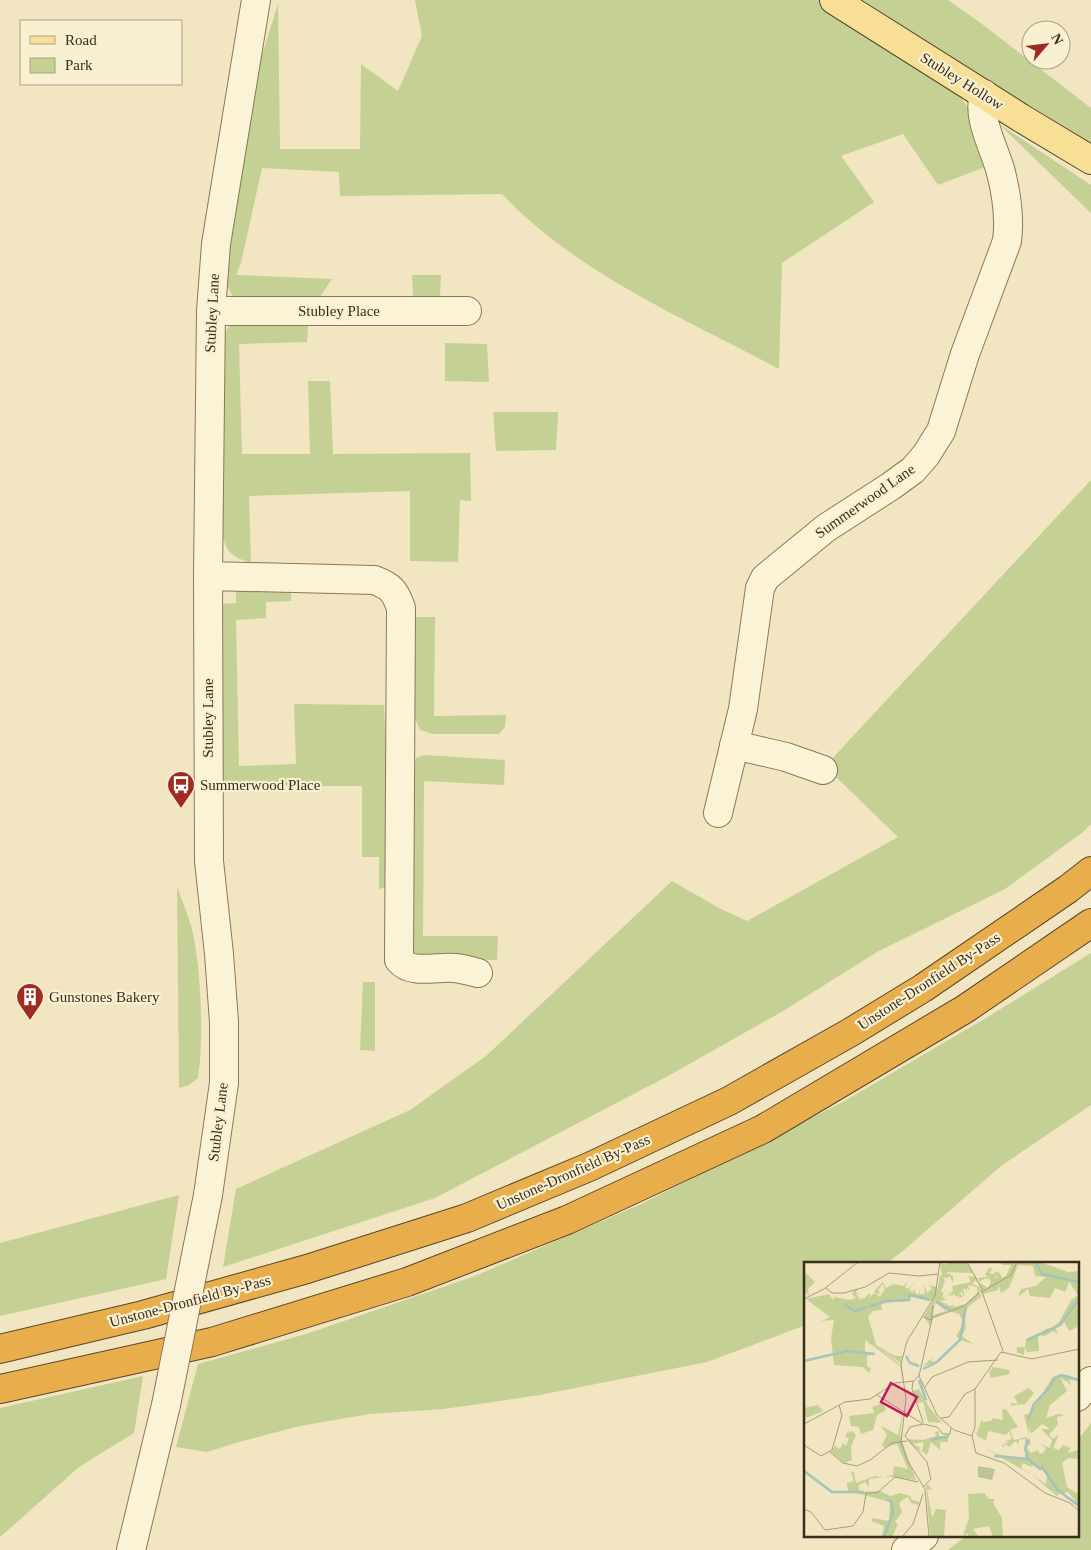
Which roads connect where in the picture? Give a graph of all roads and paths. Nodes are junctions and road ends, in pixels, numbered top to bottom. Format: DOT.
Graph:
graph roads {
  1 [pos="256,0"];
  2 [pos="834,0"];
  3 [pos="984,94"];
  4 [pos="1091,160"];
  5 [pos="211,311"];
  6 [pos="467,311"];
  7 [pos="208,576"];
  8 [pos="734,745"];
  9 [pos="823,770"];
  10 [pos="718,813"];
  11 [pos="1091,871"];
  12 [pos="1091,923"];
  13 [pos="478,973"];
  14 [pos="0,1349"];
  15 [pos="1091,1380"];
  16 [pos="0,1388"];
  17 [pos="1078,1396"];
  18 [pos="921,1538"];
  19 [pos="131,1550"];
  20 [pos="906,1550"];
  1 -- 5 [label="street, Stubley Lane"];
  2 -- 3 [label="main road, Stubley Hollow"];
  3 -- 4 [label="main road, Stubley Hollow"];
  3 -- 8 [label="street, Summerwood Lane"];
  5 -- 6 [label="street, Stubley Place"];
  5 -- 7 [label="street, Stubley Lane"];
  7 -- 13 [label="street"];
  7 -- 19 [label="street, Stubley Lane, bridge"];
  8 -- 9 [label="street"];
  8 -- 10 [label="street, Summerwood Lane"];
  11 -- 14 [label="highway, Unstone-Dronfield By-Pass"];
  12 -- 16 [label="highway"];
  15 -- 17 [label="street"];
  18 -- 20 [label="street"];
}
